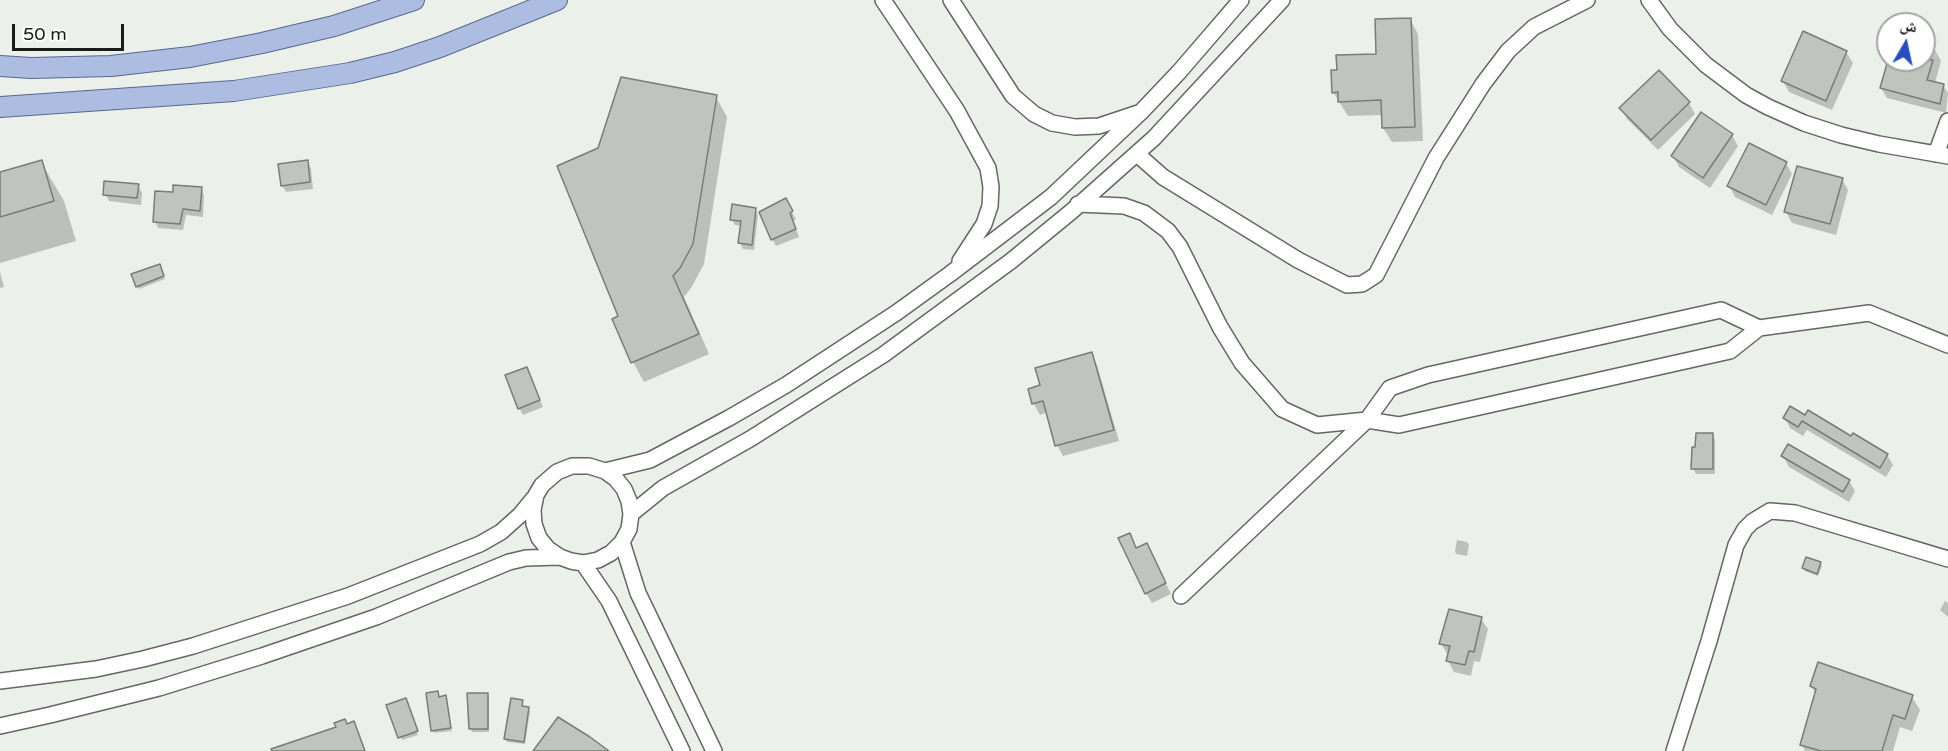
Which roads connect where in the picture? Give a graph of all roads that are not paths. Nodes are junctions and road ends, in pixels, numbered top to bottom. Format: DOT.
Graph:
graph roads {
  1 [pos="414,0"];
  2 [pos="557,0"];
  3 [pos="883,0"];
  4 [pos="951,0"];
  5 [pos="1241,0"];
  6 [pos="1282,0"];
  7 [pos="1587,0"];
  8 [pos="1649,0"];
  9 [pos="0,66"];
  10 [pos="0,107"];
  11 [pos="1141,112"];
  12 [pos="1948,121"];
  13 [pos="1137,154"];
  14 [pos="1942,155"];
  15 [pos="1078,204"];
  16 [pos="950,274"];
  17 [pos="1759,328"];
  18 [pos="1948,345"];
  19 [pos="1367,420"];
  20 [pos="605,471"];
  21 [pos="536,495"];
  22 [pos="631,514"];
  23 [pos="622,542"];
  24 [pos="560,557"];
  25 [pos="1948,559"];
  26 [pos="583,563"];
  27 [pos="1181,596"];
  28 [pos="0,681"];
  29 [pos="0,726"];
  30 [pos="682,751"];
  31 [pos="714,751"];
  32 [pos="1674,751"];
  1 -- 9 [label="main road"];
  2 -- 10 [label="main road"];
  3 -- 16 [label="street"];
  4 -- 11 [label="street"];
  5 -- 11 [label="street"];
  6 -- 13 [label="street"];
  7 -- 13 [label="street"];
  8 -- 14 [label="street"];
  11 -- 16 [label="street"];
  12 -- 14 [label="street"];
  13 -- 15 [label="street"];
  15 -- 19 [label="street"];
  15 -- 22 [label="street"];
  16 -- 20 [label="street"];
  17 -- 18 [label="street"];
  17 -- 19 [label="street"];
  17 -- 19 [label="street"];
  19 -- 27 [label="street"];
  20 -- 21 [label="street"];
  20 -- 22 [label="street"];
  21 -- 24 [label="street"];
  21 -- 28 [label="street"];
  22 -- 23 [label="street"];
  23 -- 26 [label="street"];
  23 -- 31 [label="street"];
  24 -- 26 [label="street"];
  24 -- 29 [label="street"];
  25 -- 32 [label="street"];
  26 -- 30 [label="street"];
}
